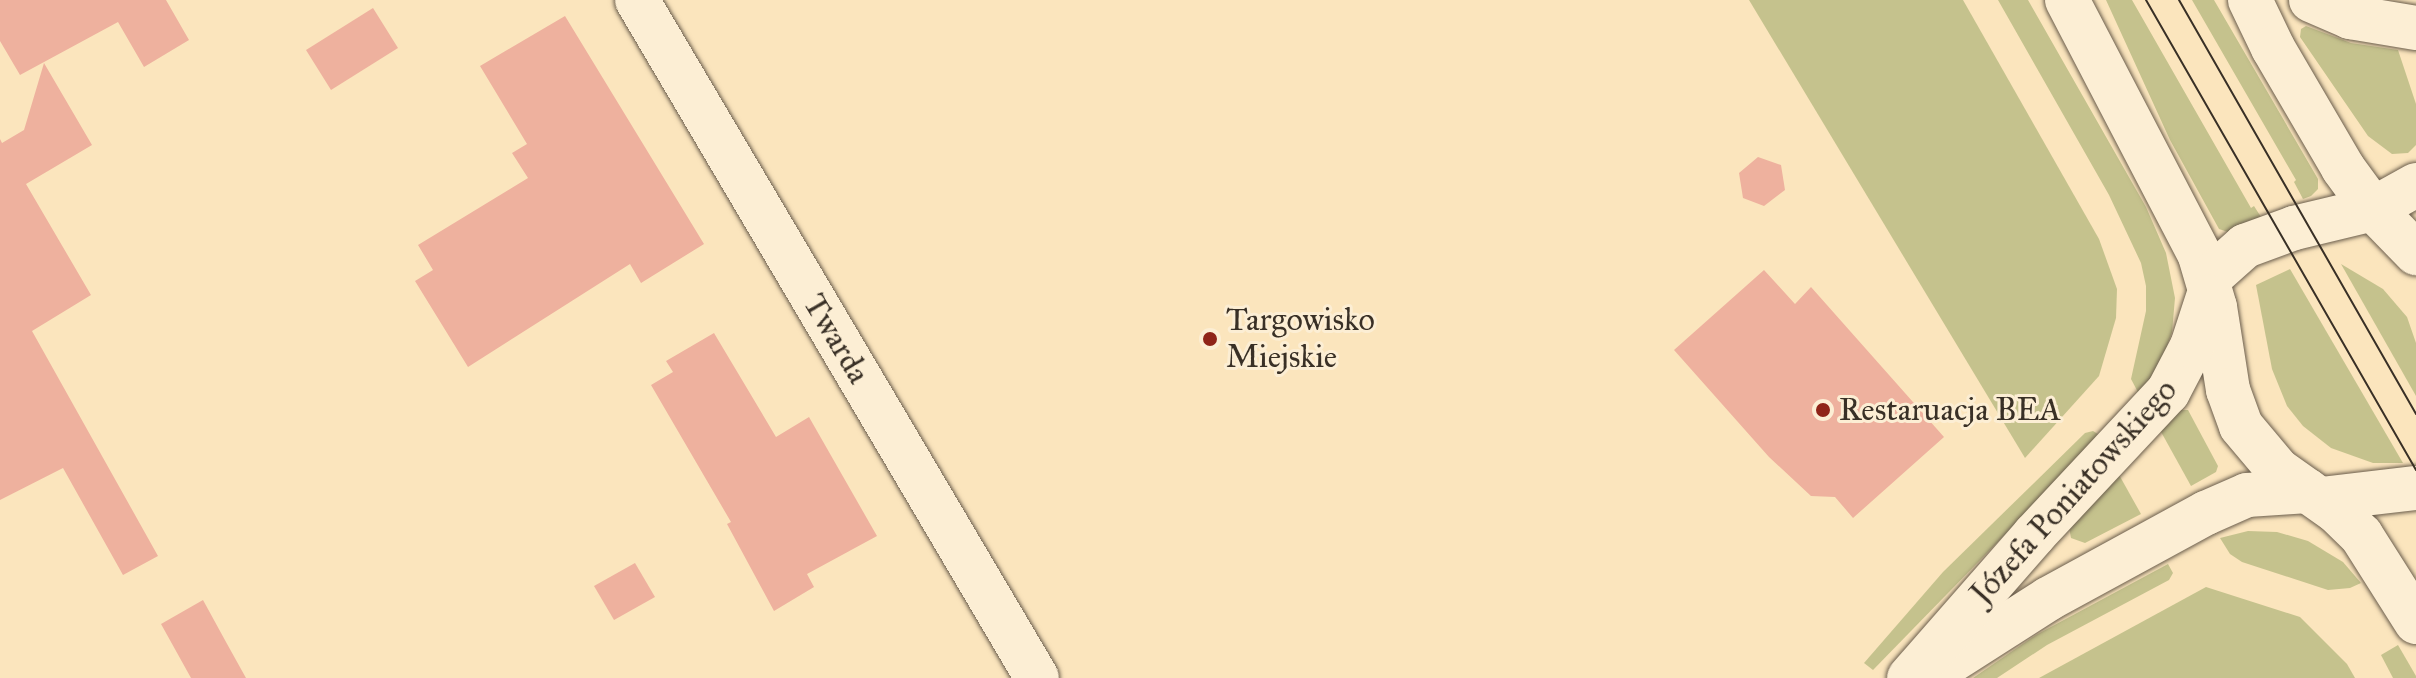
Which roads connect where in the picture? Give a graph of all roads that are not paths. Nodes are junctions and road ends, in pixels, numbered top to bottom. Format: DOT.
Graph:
graph roads {
  1 [pos="637,0"];
  2 [pos="2067,0"];
  3 [pos="2250,0"];
  4 [pos="2311,0"];
  5 [pos="2416,28"];
  6 [pos="2416,185"];
  7 [pos="2373,209"];
  8 [pos="2416,253"];
  9 [pos="2209,284"];
  10 [pos="2416,488"];
  11 [pos="2315,495"];
  12 [pos="2416,622"];
  13 [pos="1037,678"];
  14 [pos="1909,678"];
  15 [pos="1926,678"];
  1 -- 13 [label="street, Twarda"];
  2 -- 9 [label="street"];
  3 -- 7 [label="street"];
  4 -- 5 [label="street"];
  6 -- 7 [label="street"];
  7 -- 8 [label="street"];
  7 -- 9 [label="street"];
  9 -- 11 [label="street"];
  9 -- 14 [label="street, Józefa Poniatowskiego"];
  10 -- 11 [label="street, Józefa Poniatowskiego"];
  11 -- 12 [label="street"];
  11 -- 15 [label="street, Józefa Poniatowskiego"];
}
